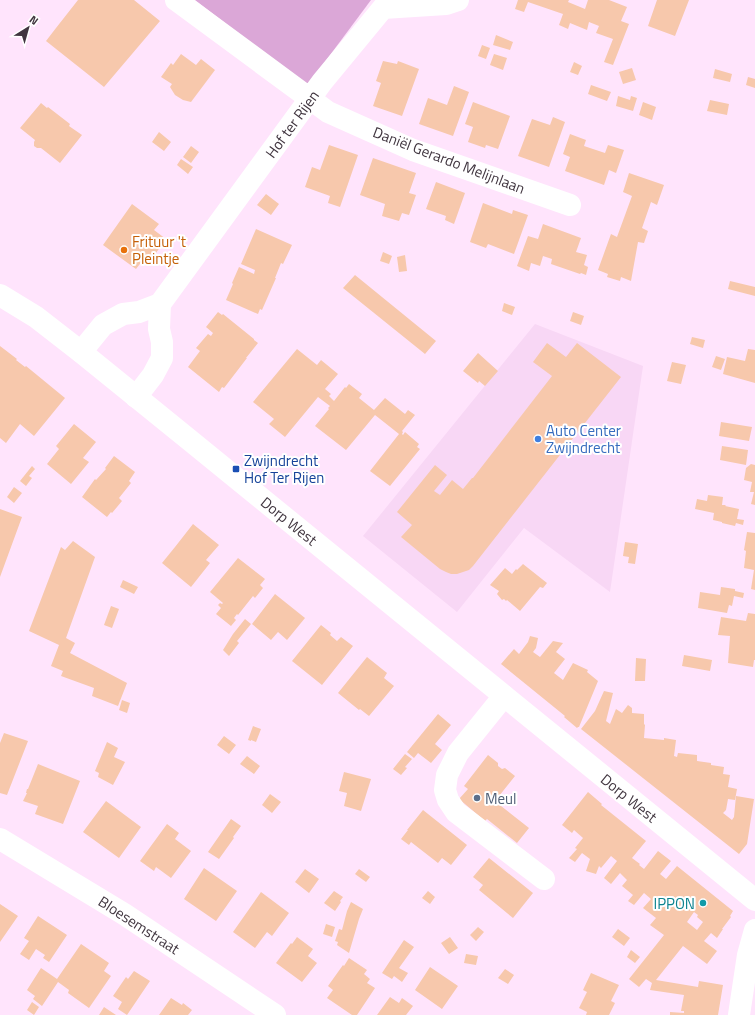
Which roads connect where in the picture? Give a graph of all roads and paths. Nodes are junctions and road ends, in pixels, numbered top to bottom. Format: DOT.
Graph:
graph roads {
  1 [pos="176,0"];
  2 [pos="458,0"];
  3 [pos="310,99"];
  4 [pos="570,205"];
  5 [pos="0,278"];
  6 [pos="0,287"];
  7 [pos="0,294"];
  8 [pos="160,304"];
  9 [pos="36,317"];
  10 [pos="81,352"];
  11 [pos="136,396"];
  12 [pos="504,696"];
  13 [pos="0,839"];
  14 [pos="544,879"];
  15 [pos="748,894"];
  16 [pos="755,930"];
  17 [pos="275,1015"];
  18 [pos="739,1015"];
  1 -- 3 [label="street, Daniël Gerardo Melijnlaan"];
  2 -- 3 [label="street, Hof ter Rijen"];
  3 -- 4 [label="street, Daniël Gerardo Melijnlaan"];
  3 -- 8 [label="street, Hof ter Rijen"];
  5 -- 9 [label="street, Dorp West"];
  6 -- 9 [label="street"];
  7 -- 9 [label="street, Dorp West"];
  8 -- 10 [label="street"];
  8 -- 11 [label="street"];
  9 -- 10 [label="street, Dorp West"];
  10 -- 11 [label="street, Dorp West"];
  11 -- 12 [label="street, Dorp West"];
  12 -- 14 [label="street"];
  12 -- 15 [label="street, Dorp West"];
  13 -- 17 [label="street, Bloesemstraat"];
  16 -- 18 [label="street"];
}
